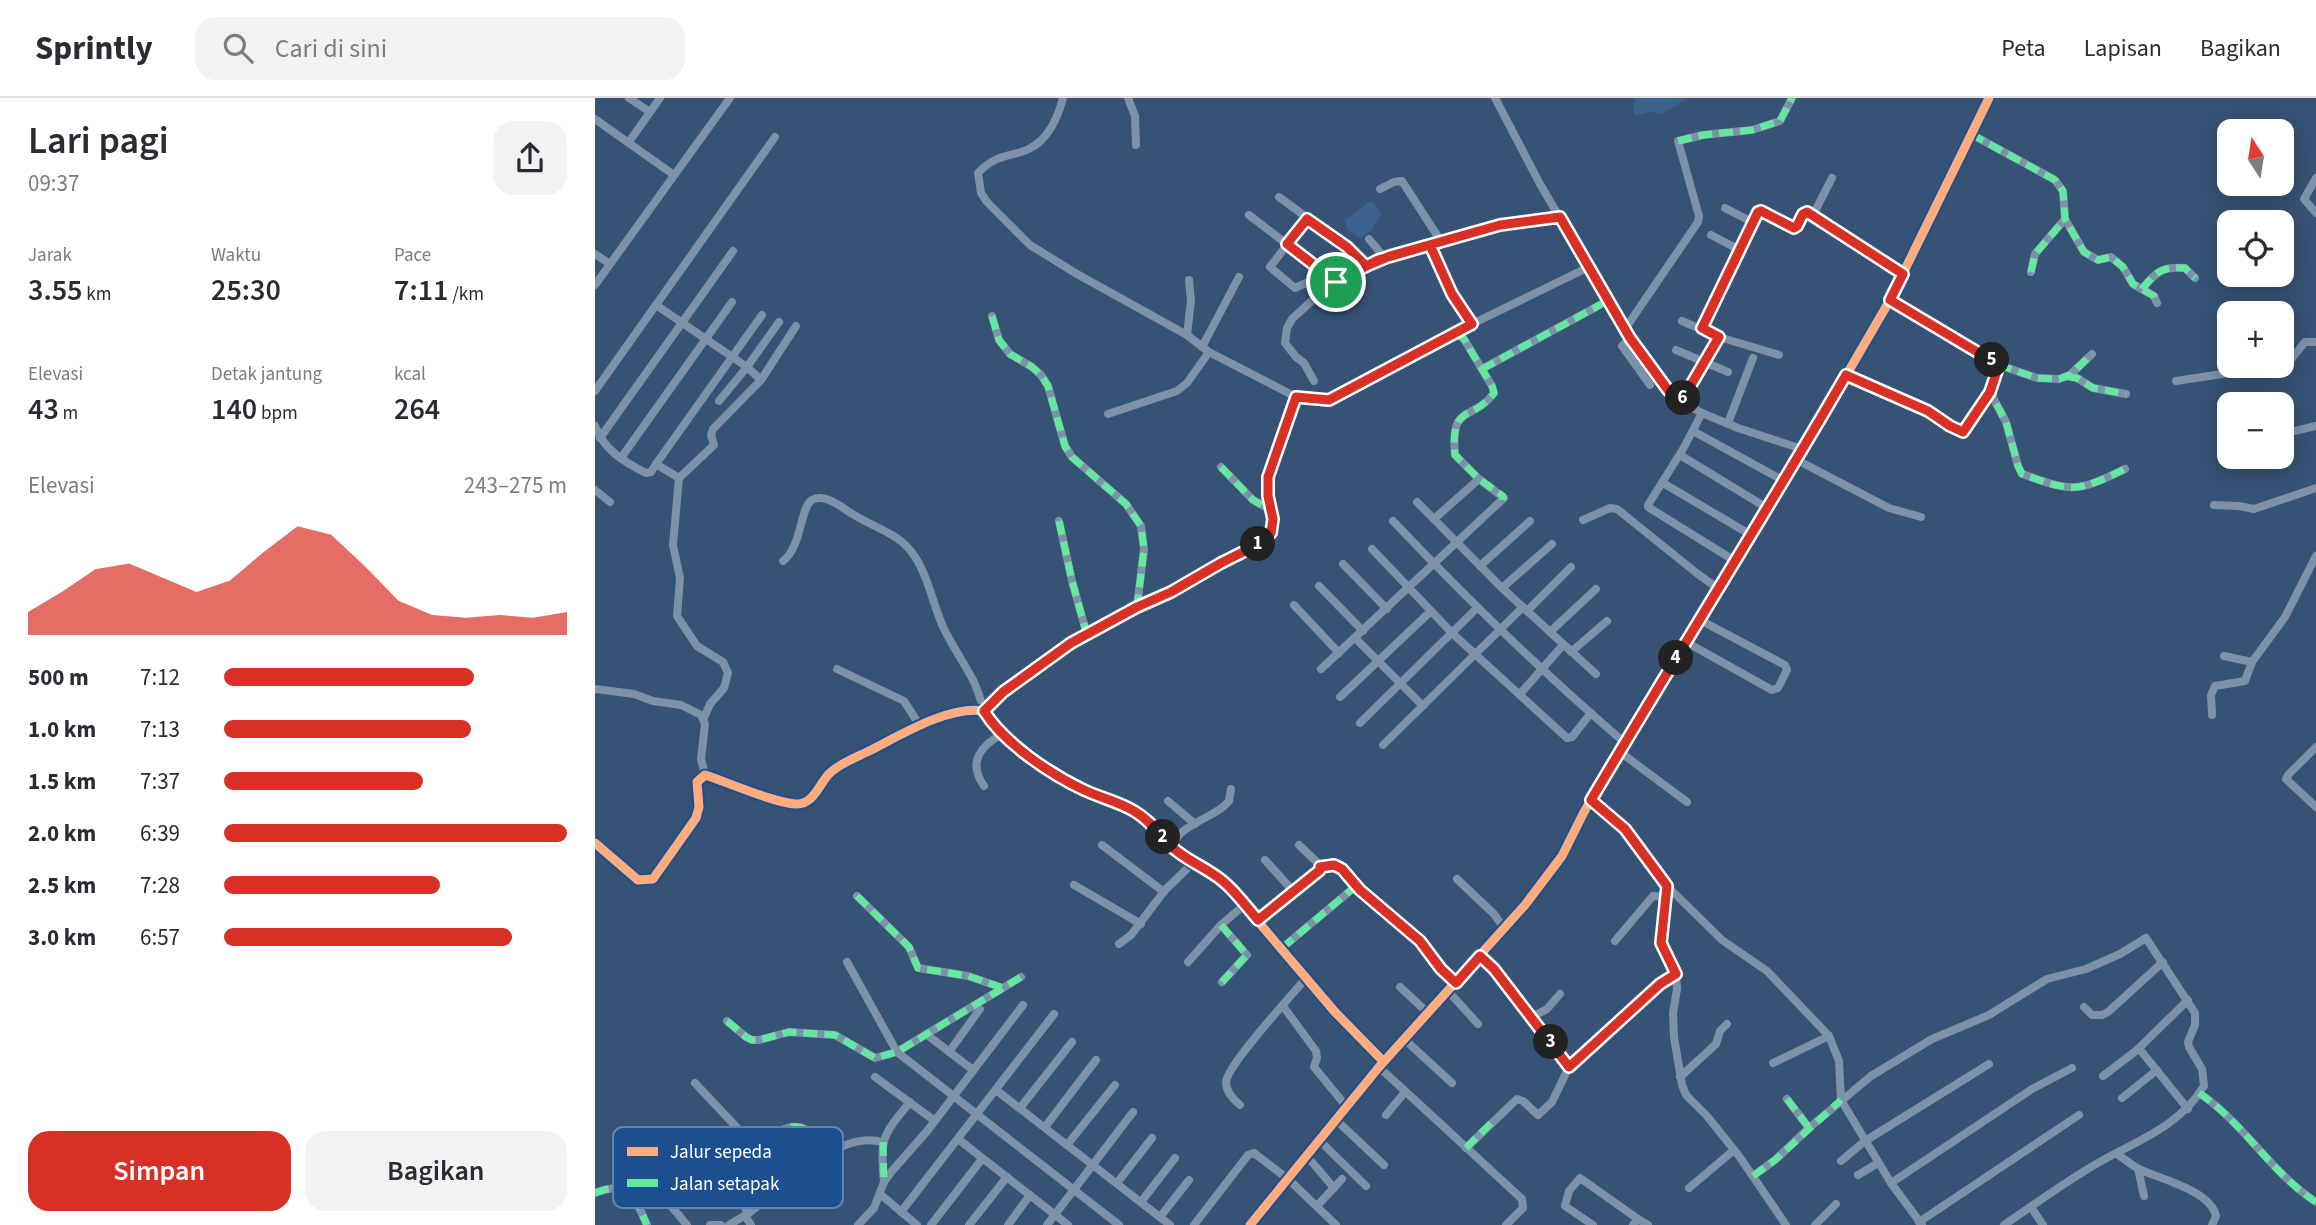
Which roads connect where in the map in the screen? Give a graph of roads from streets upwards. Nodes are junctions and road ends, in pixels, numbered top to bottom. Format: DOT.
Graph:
graph roads {
  1 [pos="629,98"];
  2 [pos="660,98"];
  3 [pos="730,98"];
  4 [pos="1063,98"];
  5 [pos="1128,98"];
  6 [pos="1792,98"];
  7 [pos="1989,98"];
  8 [pos="1498,99"];
  9 [pos="650,112"];
  10 [pos="596,121"];
  11 [pos="1971,134"];
  12 [pos="775,137"];
  13 [pos="629,142"];
  14 [pos="1136,145"];
  15 [pos="674,175"];
  16 [pos="1832,178"];
  17 [pos="2316,178"];
  18 [pos="1380,189"];
  19 [pos="1279,197"];
  20 [pos="1725,208"];
  21 [pos="2316,213"];
  22 [pos="1249,215"];
  23 [pos="1813,215"];
  24 [pos="1560,217"];
  25 [pos="1307,219"];
  26 [pos="2065,219"];
  27 [pos="1752,222"];
  28 [pos="1711,235"];
  29 [pos="1369,239"];
  30 [pos="1441,243"];
  31 [pos="1287,244"];
  32 [pos="1430,245"];
  33 [pos="1738,248"];
  34 [pos="733,251"];
  35 [pos="595,254"];
  36 [pos="1384,257"];
  37 [pos="610,264"];
  38 [pos="1366,266"];
  39 [pos="1589,267"];
  40 [pos="2031,272"];
  41 [pos="1326,274"];
  42 [pos="1903,274"];
  43 [pos="1239,277"];
  44 [pos="2195,278"];
  45 [pos="1189,280"];
  46 [pos="1336,282"];
  47 [pos="595,285"];
  48 [pos="2143,289"];
  49 [pos="1609,300"];
  50 [pos="1890,300"];
  51 [pos="732,302"];
  52 [pos="2157,303"];
  53 [pos="656,305"];
  54 [pos="762,315"];
  55 [pos="992,316"];
  56 [pos="1682,321"];
  57 [pos="779,322"];
  58 [pos="682,323"];
  59 [pos="1472,324"];
  60 [pos="796,327"];
  61 [pos="1625,328"];
  62 [pos="1702,328"];
  63 [pos="1456,333"];
  64 [pos="1187,335"];
  65 [pos="1719,337"];
  66 [pos="1630,338"];
  67 [pos="706,339"];
  68 [pos="2316,342"];
  69 [pos="1206,350"];
  70 [pos="1676,350"];
  71 [pos="2092,354"];
  72 [pos="1779,355"];
  73 [pos="2294,356"];
  74 [pos="732,357"];
  75 [pos="1753,358"];
  76 [pos="1704,363"];
  77 [pos="1999,365"];
  78 [pos="747,367"];
  79 [pos="1482,369"];
  80 [pos="1728,372"];
  81 [pos="1846,375"];
  82 [pos="2217,375"];
  83 [pos="2066,376"];
  84 [pos="761,380"];
  85 [pos="1314,380"];
  86 [pos="2176,381"];
  87 [pos="1650,385"];
  88 [pos="595,391"];
  89 [pos="1990,392"];
  90 [pos="2126,394"];
  91 [pos="1296,397"];
  92 [pos="719,401"];
  93 [pos="1681,402"];
  94 [pos="1702,413"];
  95 [pos="1108,414"];
  96 [pos="1728,423"];
  97 [pos="595,426"];
  98 [pos="2316,426"];
  99 [pos="1693,430"];
  100 [pos="2294,431"];
  101 [pos="600,438"];
  102 [pos="1680,455"];
  103 [pos="1800,455"];
  104 [pos="621,458"];
  105 [pos="656,464"];
  106 [pos="1221,467"];
  107 [pos="2125,469"];
  108 [pos="679,478"];
  109 [pos="1479,479"];
  110 [pos="1784,481"];
  111 [pos="1663,483"];
  112 [pos="2316,488"];
  113 [pos="595,490"];
  114 [pos="610,502"];
  115 [pos="1417,502"];
  116 [pos="2214,505"];
  117 [pos="1767,508"];
  118 [pos="1271,510"];
  119 [pos="1921,517"];
  120 [pos="1434,519"];
  121 [pos="1583,520"];
  122 [pos="1059,521"];
  123 [pos="1393,521"];
  124 [pos="1530,521"];
  125 [pos="1751,535"];
  126 [pos="1457,544"];
  127 [pos="1552,544"];
  128 [pos="1372,549"];
  129 [pos="2316,556"];
  130 [pos="783,561"];
  131 [pos="1735,561"];
  132 [pos="1343,564"];
  133 [pos="1434,565"];
  134 [pos="1480,566"];
  135 [pos="1571,567"];
  136 [pos="1319,586"];
  137 [pos="1410,587"];
  138 [pos="1502,588"];
  139 [pos="1596,589"];
  140 [pos="1719,589"];
  141 [pos="1294,605"];
  142 [pos="1137,607"];
  143 [pos="1477,608"];
  144 [pos="1387,609"];
  145 [pos="1525,609"];
  146 [pos="1431,611"];
  147 [pos="1700,620"];
  148 [pos="1607,621"];
  149 [pos="1363,631"];
  150 [pos="1500,631"];
  151 [pos="1550,632"];
  152 [pos="1453,634"];
  153 [pos="1087,635"];
  154 [pos="1355,638"];
  155 [pos="1686,642"];
  156 [pos="1563,645"];
  157 [pos="1571,652"];
  158 [pos="1339,653"];
  159 [pos="1476,656"];
  160 [pos="2224,656"];
  161 [pos="1377,662"];
  162 [pos="2252,662"];
  163 [pos="837,669"];
  164 [pos="1321,669"];
  165 [pos="1541,669"];
  166 [pos="1596,674"];
  167 [pos="1400,685"];
  168 [pos="595,689"];
  169 [pos="1520,694"];
  170 [pos="1341,696"];
  171 [pos="1423,706"];
  172 [pos="984,711"];
  173 [pos="1591,713"];
  174 [pos="2212,715"];
  175 [pos="704,718"];
  176 [pos="1360,723"];
  177 [pos="921,726"];
  178 [pos="1003,734"];
  179 [pos="1383,745"];
  180 [pos="1622,747"];
  181 [pos="2316,747"];
  182 [pos="705,775"];
  183 [pos="984,786"];
  184 [pos="1231,789"];
  185 [pos="2316,793"];
  186 [pos="1591,800"];
  187 [pos="1168,801"];
  188 [pos="1687,802"];
  189 [pos="2313,804"];
  190 [pos="1195,824"];
  191 [pos="595,843"];
  192 [pos="1102,845"];
  193 [pos="1299,845"];
  194 [pos="1172,847"];
  195 [pos="1265,860"];
  196 [pos="1192,864"];
  197 [pos="1320,867"];
  198 [pos="1457,878"];
  199 [pos="1074,885"];
  200 [pos="1356,886"];
  201 [pos="1667,886"];
  202 [pos="1164,892"];
  203 [pos="1294,892"];
  204 [pos="856,896"];
  205 [pos="1666,897"];
  206 [pos="1244,905"];
  207 [pos="1258,920"];
  208 [pos="1141,924"];
  209 [pos="1221,925"];
  210 [pos="1504,928"];
  211 [pos="1615,942"];
  212 [pos="1119,944"];
  213 [pos="1282,948"];
  214 [pos="1480,956"];
  215 [pos="848,962"];
  216 [pos="1188,962"];
  217 [pos="2162,962"];
  218 [pos="1676,974"];
  219 [pos="1307,977"];
  220 [pos="1021,978"];
  221 [pos="1222,982"];
  222 [pos="1400,987"];
  223 [pos="1452,987"];
  224 [pos="1003,988"];
  225 [pos="1560,994"];
  226 [pos="2188,1000"];
  227 [pos="1023,1005"];
  228 [pos="1283,1006"];
  229 [pos="2084,1007"];
  230 [pos="980,1009"];
  231 [pos="1428,1013"];
  232 [pos="1054,1014"];
  233 [pos="1532,1017"];
  234 [pos="727,1021"];
  235 [pos="1478,1024"];
  236 [pos="1727,1024"];
  237 [pos="926,1034"];
  238 [pos="1829,1035"];
  239 [pos="1404,1039"];
  240 [pos="1072,1042"];
  241 [pos="2137,1050"];
  242 [pos="897,1052"];
  243 [pos="949,1052"];
  244 [pos="1096,1060"];
  245 [pos="1773,1063"];
  246 [pos="1381,1064"];
  247 [pos="1989,1064"];
  248 [pos="1569,1067"];
  249 [pos="2072,1068"];
  250 [pos="973,1070"];
  251 [pos="2157,1070"];
  252 [pos="2103,1076"];
  253 [pos="875,1077"];
  254 [pos="1680,1077"];
  255 [pos="695,1083"];
  256 [pos="1452,1083"];
  257 [pos="1115,1085"];
  258 [pos="996,1090"];
  259 [pos="1405,1092"];
  260 [pos="2199,1093"];
  261 [pos="953,1095"];
  262 [pos="2122,1098"];
  263 [pos="1787,1099"];
  264 [pos="1841,1100"];
  265 [pos="910,1102"];
  266 [pos="1240,1105"];
  267 [pos="1346,1106"];
  268 [pos="1020,1108"];
  269 [pos="2187,1109"];
  270 [pos="1133,1112"];
  271 [pos="977,1114"];
  272 [pos="1386,1115"];
  273 [pos="2079,1115"];
  274 [pos="1335,1119"];
  275 [pos="935,1121"];
  276 [pos="736,1127"];
  277 [pos="1045,1127"];
  278 [pos="1809,1128"];
  279 [pos="1151,1138"];
  280 [pos="958,1139"];
  281 [pos="1318,1139"];
  282 [pos="1865,1141"];
  283 [pos="883,1142"];
  284 [pos="1067,1145"];
  285 [pos="843,1146"];
  286 [pos="1466,1148"];
  287 [pos="1734,1150"];
  288 [pos="2117,1154"];
  289 [pos="1306,1155"];
  290 [pos="1175,1158"];
  291 [pos="982,1159"];
  292 [pos="1840,1161"];
  293 [pos="1878,1163"];
  294 [pos="1093,1165"];
  295 [pos="1384,1165"];
  296 [pos="2138,1169"];
  297 [pos="1858,1175"];
  298 [pos="1753,1176"];
  299 [pos="1007,1177"];
  300 [pos="1288,1179"];
  301 [pos="1342,1179"];
  302 [pos="1189,1180"];
  303 [pos="884,1182"];
  304 [pos="1117,1183"];
  305 [pos="1891,1183"];
  306 [pos="1366,1186"];
  307 [pos="613,1188"];
  308 [pos="1334,1188"];
  309 [pos="1689,1188"];
  310 [pos="1073,1189"];
  311 [pos="595,1194"];
  312 [pos="880,1194"];
  313 [pos="1030,1195"];
  314 [pos="2144,1196"];
  315 [pos="1141,1202"];
  316 [pos="2316,1202"];
  317 [pos="1836,1204"];
  318 [pos="1317,1206"];
  319 [pos="2031,1207"];
  320 [pos="640,1208"];
  321 [pos="673,1208"];
  322 [pos="742,1208"];
  323 [pos="755,1208"];
  324 [pos="901,1212"];
  325 [pos="747,1214"];
  326 [pos="1054,1215"];
  327 [pos="1160,1217"];
  328 [pos="1636,1222"];
  329 [pos="1920,1224"];
  330 [pos="647,1225"];
  331 [pos="688,1225"];
  332 [pos="710,1225"];
  333 [pos="721,1225"];
  334 [pos="729,1225"];
  335 [pos="751,1225"];
  336 [pos="858,1225"];
  337 [pos="916,1225"];
  338 [pos="931,1225"];
  339 [pos="969,1225"];
  340 [pos="1008,1225"];
  341 [pos="1047,1225"];
  342 [pos="1067,1225"];
  343 [pos="1119,1225"];
  344 [pos="1170,1225"];
  345 [pos="1194,1225"];
  346 [pos="1250,1225"];
  347 [pos="1336,1225"];
  348 [pos="1506,1225"];
  349 [pos="1593,1225"];
  350 [pos="1647,1225"];
  351 [pos="1786,1225"];
  352 [pos="1815,1225"];
  353 [pos="2004,1225"];
  354 [pos="2043,1225"];
  355 [pos="2211,1225"];
  1 -- 9 [label="street"];
  2 -- 9 [label="street"];
  3 -- 15 [label="street"];
  4 -- 64 [label="street"];
  5 -- 14 [label="street"];
  6 -- 61 [label="street"];
  7 -- 11 [label="street"];
  8 -- 24 [label="street"];
  9 -- 13 [label="street"];
  10 -- 13 [label="street"];
  11 -- 26 [label="street"];
  11 -- 42 [label="street"];
  12 -- 53 [label="street"];
  13 -- 15 [label="street"];
  15 -- 37 [label="street"];
  16 -- 23 [label="street"];
  17 -- 21 [label="street"];
  18 -- 30 [label="street"];
  19 -- 25 [label="street"];
  20 -- 27 [label="street"];
  22 -- 31 [label="street"];
  23 -- 27 [label="street"];
  23 -- 42 [label="street"];
  24 -- 30 [label="street"];
  24 -- 39 [label="street"];
  25 -- 31 [label="street"];
  25 -- 38 [label="street"];
  26 -- 40 [label="street"];
  26 -- 48 [label="street"];
  27 -- 33 [label="street"];
  28 -- 33 [label="street"];
  29 -- 36 [label="street"];
  30 -- 32 [label="street"];
  31 -- 41 [label="street"];
  31 -- 41 [label="street"];
  32 -- 36 [label="street"];
  32 -- 59 [label="street"];
  33 -- 62 [label="street"];
  34 -- 58 [label="street"];
  35 -- 37 [label="street"];
  36 -- 38 [label="street"];
  37 -- 47 [label="street"];
  38 -- 46 [label="street"];
  39 -- 49 [label="street"];
  39 -- 59 [label="street"];
  41 -- 46 [label="street"];
  42 -- 50 [label="street"];
  43 -- 69 [label="street"];
  44 -- 48 [label="street"];
  45 -- 64 [label="street"];
  46 -- 85 [label="street"];
  48 -- 52 [label="street"];
  49 -- 61 [label="street"];
  49 -- 79 [label="street"];
  50 -- 77 [label="street"];
  50 -- 81 [label="street"];
  51 -- 67 [label="street"];
  53 -- 58 [label="street"];
  53 -- 88 [label="street"];
  54 -- 74 [label="street"];
  55 -- 142 [label="street"];
  56 -- 62 [label="street"];
  57 -- 78 [label="street"];
  58 -- 67 [label="street"];
  58 -- 101 [label="street"];
  59 -- 63 [label="street"];
  60 -- 84 [label="street"];
  61 -- 66 [label="street"];
  62 -- 65 [label="street"];
  63 -- 79 [label="street"];
  63 -- 91 [label="street"];
  64 -- 69 [label="street"];
  65 -- 72 [label="street"];
  65 -- 76 [label="street"];
  66 -- 87 [label="street"];
  66 -- 93 [label="street"];
  67 -- 74 [label="street"];
  67 -- 104 [label="street"];
  68 -- 73 [label="street"];
  69 -- 91 [label="street"];
  69 -- 95 [label="street"];
  70 -- 76 [label="street"];
  71 -- 83 [label="street"];
  74 -- 78 [label="street"];
  74 -- 105 [label="street"];
  75 -- 96 [label="street"];
  76 -- 80 [label="street"];
  76 -- 93 [label="street"];
  77 -- 83 [label="street"];
  77 -- 89 [label="street"];
  78 -- 84 [label="street"];
  78 -- 92 [label="street"];
  79 -- 109 [label="street"];
  81 -- 89 [label="street"];
  81 -- 103 [label="street"];
  82 -- 86 [label="street"];
  83 -- 90 [label="street"];
  84 -- 108 [label="street"];
  89 -- 107 [label="street"];
  91 -- 118 [label="street"];
  93 -- 94 [label="street"];
  94 -- 96 [label="street"];
  94 -- 99 [label="street"];
  96 -- 103 [label="street"];
  97 -- 101 [label="street"];
  98 -- 100 [label="street"];
  99 -- 102 [label="street"];
  99 -- 110 [label="street"];
  101 -- 104 [label="street"];
  102 -- 111 [label="street"];
  102 -- 117 [label="street"];
  103 -- 110 [label="street"];
  103 -- 119 [label="street"];
  104 -- 105 [label="street"];
  105 -- 108 [label="street"];
  106 -- 118 [label="street"];
  108 -- 175 [label="street"];
  109 -- 120 [label="street"];
  109 -- 126 [label="street"];
  110 -- 117 [label="street"];
  111 -- 125 [label="street"];
  111 -- 131 [label="street"];
  112 -- 116 [label="street"];
  113 -- 114 [label="street"];
  115 -- 120 [label="street"];
  117 -- 125 [label="street"];
  118 -- 142 [label="street"];
  120 -- 126 [label="street"];
  121 -- 140 [label="street"];
  122 -- 153 [label="street"];
  123 -- 133 [label="street"];
  124 -- 134 [label="street"];
  125 -- 131 [label="street"];
  126 -- 133 [label="street"];
  126 -- 134 [label="street"];
  127 -- 138 [label="street"];
  128 -- 137 [label="street"];
  129 -- 162 [label="street"];
  130 -- 172 [label="street"];
  131 -- 140 [label="street"];
  132 -- 144 [label="street"];
  133 -- 137 [label="street"];
  133 -- 143 [label="street"];
  134 -- 138 [label="street"];
  135 -- 145 [label="street"];
  136 -- 149 [label="street"];
  137 -- 144 [label="street"];
  137 -- 146 [label="street"];
  138 -- 145 [label="street"];
  139 -- 151 [label="street"];
  140 -- 147 [label="street"];
  141 -- 158 [label="street"];
  142 -- 153 [label="street"];
  143 -- 150 [label="street"];
  143 -- 152 [label="street"];
  144 -- 149 [label="street"];
  145 -- 150 [label="street"];
  145 -- 151 [label="street"];
  146 -- 152 [label="street"];
  146 -- 161 [label="street"];
  147 -- 155 [label="street"];
  147 -- 155 [label="street"];
  148 -- 157 [label="street"];
  149 -- 154 [label="street"];
  150 -- 159 [label="street"];
  150 -- 165 [label="street"];
  151 -- 156 [label="street"];
  152 -- 159 [label="street"];
  152 -- 167 [label="street"];
  153 -- 172 [label="street"];
  154 -- 158 [label="street"];
  154 -- 161 [label="street"];
  155 -- 180 [label="street"];
  156 -- 157 [label="street"];
  156 -- 165 [label="street"];
  157 -- 166 [label="street"];
  158 -- 164 [label="street"];
  159 -- 169 [label="street"];
  159 -- 171 [label="street"];
  160 -- 162 [label="street"];
  161 -- 167 [label="street"];
  161 -- 170 [label="street"];
  162 -- 174 [label="street"];
  163 -- 177 [label="street"];
  165 -- 169 [label="street"];
  165 -- 173 [label="street"];
  167 -- 171 [label="street"];
  167 -- 176 [label="street"];
  168 -- 175 [label="street"];
  169 -- 173 [label="street"];
  171 -- 179 [label="street"];
  172 -- 177 [label="street"];
  172 -- 178 [label="street"];
  173 -- 180 [label="street"];
  175 -- 182 [label="street"];
  177 -- 182 [label="street"];
  178 -- 183 [label="street"];
  178 -- 194 [label="street"];
  180 -- 186 [label="street"];
  180 -- 188 [label="street"];
  181 -- 189 [label="street"];
  182 -- 191 [label="street"];
  184 -- 190 [label="street"];
  185 -- 189 [label="street"];
  186 -- 201 [label="street"];
  186 -- 210 [label="street"];
  187 -- 190 [label="street"];
  190 -- 194 [label="street"];
  192 -- 202 [label="street"];
  193 -- 197 [label="street"];
  194 -- 196 [label="street"];
  195 -- 203 [label="street"];
  196 -- 202 [label="street"];
  196 -- 206 [label="street"];
  197 -- 200 [label="street"];
  197 -- 203 [label="street"];
  198 -- 210 [label="street"];
  199 -- 208 [label="street"];
  200 -- 213 [label="street"];
  200 -- 223 [label="street"];
  201 -- 205 [label="street"];
  201 -- 238 [label="street"];
  202 -- 208 [label="street"];
  203 -- 207 [label="street"];
  204 -- 224 [label="street"];
  205 -- 211 [label="street"];
  205 -- 218 [label="street"];
  206 -- 207 [label="street"];
  206 -- 209 [label="street"];
  207 -- 213 [label="street"];
  208 -- 212 [label="street"];
  209 -- 216 [label="street"];
  209 -- 221 [label="street"];
  210 -- 214 [label="street"];
  213 -- 219 [label="street"];
  214 -- 223 [label="street"];
  214 -- 233 [label="street"];
  215 -- 242 [label="street"];
  217 -- 226 [label="street"];
  217 -- 229 [label="street"];
  217 -- 264 [label="street"];
  218 -- 248 [label="street"];
  218 -- 254 [label="street"];
  219 -- 228 [label="street"];
  219 -- 246 [label="street"];
  220 -- 224 [label="street"];
  222 -- 231 [label="street"];
  223 -- 231 [label="street"];
  223 -- 235 [label="street"];
  224 -- 237 [label="street"];
  225 -- 233 [label="street"];
  226 -- 241 [label="street"];
  226 -- 260 [label="street"];
  227 -- 250 [label="street"];
  228 -- 266 [label="street"];
  228 -- 267 [label="street"];
  230 -- 243 [label="street"];
  231 -- 239 [label="street"];
  232 -- 258 [label="street"];
  233 -- 248 [label="street"];
  234 -- 242 [label="street"];
  236 -- 254 [label="street"];
  237 -- 242 [label="street"];
  237 -- 243 [label="street"];
  238 -- 245 [label="street"];
  238 -- 264 [label="street"];
  239 -- 246 [label="street"];
  239 -- 256 [label="street"];
  240 -- 268 [label="street"];
  241 -- 251 [label="street"];
  241 -- 252 [label="street"];
  242 -- 261 [label="street"];
  243 -- 250 [label="street"];
  244 -- 277 [label="street"];
  246 -- 259 [label="street"];
  246 -- 267 [label="street"];
  247 -- 282 [label="street"];
  248 -- 286 [label="street"];
  249 -- 305 [label="street"];
  250 -- 261 [label="street"];
  251 -- 262 [label="street"];
  251 -- 269 [label="street"];
  253 -- 265 [label="street"];
  254 -- 287 [label="street"];
  255 -- 276 [label="street"];
  257 -- 284 [label="street"];
  258 -- 268 [label="street"];
  258 -- 271 [label="street"];
  259 -- 272 [label="street"];
  259 -- 286 [label="street"];
  260 -- 269 [label="street"];
  260 -- 316 [label="street"];
  261 -- 271 [label="street"];
  261 -- 275 [label="street"];
  263 -- 278 [label="street"];
  264 -- 278 [label="street"];
  264 -- 282 [label="street"];
  265 -- 275 [label="street"];
  265 -- 283 [label="street"];
  267 -- 274 [label="street"];
  268 -- 277 [label="street"];
  269 -- 288 [label="street"];
  270 -- 294 [label="street"];
  271 -- 280 [label="street"];
  271 -- 310 [label="street"];
  273 -- 329 [label="street"];
  274 -- 281 [label="street"];
  274 -- 295 [label="street"];
  275 -- 303 [label="street"];
  277 -- 284 [label="street"];
  278 -- 298 [label="street"];
  279 -- 304 [label="street"];
  280 -- 291 [label="street"];
  280 -- 324 [label="street"];
  281 -- 289 [label="street"];
  281 -- 306 [label="street"];
  282 -- 292 [label="street"];
  282 -- 293 [label="street"];
  283 -- 285 [label="street"];
  283 -- 303 [label="street"];
  284 -- 294 [label="street"];
  286 -- 348 [label="street"];
  287 -- 298 [label="street"];
  287 -- 309 [label="street"];
  288 -- 296 [label="street"];
  288 -- 319 [label="street"];
  289 -- 300 [label="street"];
  289 -- 308 [label="street"];
  290 -- 315 [label="street"];
  291 -- 299 [label="street"];
  291 -- 338 [label="street"];
  293 -- 297 [label="street"];
  293 -- 305 [label="street"];
  294 -- 304 [label="street"];
  294 -- 310 [label="street"];
  296 -- 314 [label="street"];
  296 -- 355 [label="street"];
  298 -- 351 [label="street"];
  299 -- 313 [label="street"];
  299 -- 339 [label="street"];
  300 -- 318 [label="street"];
  300 -- 345 [label="street"];
  300 -- 346 [label="street"];
  301 -- 308 [label="street"];
  302 -- 327 [label="street"];
  303 -- 312 [label="street"];
  304 -- 315 [label="street"];
  305 -- 329 [label="street"];
  307 -- 311 [label="street"];
  308 -- 318 [label="street"];
  310 -- 326 [label="street"];
  310 -- 343 [label="street"];
  312 -- 324 [label="street"];
  312 -- 336 [label="street"];
  313 -- 326 [label="street"];
  313 -- 340 [label="street"];
  315 -- 327 [label="street"];
  317 -- 352 [label="street"];
  318 -- 347 [label="street"];
  319 -- 353 [label="street"];
  319 -- 354 [label="street"];
  320 -- 330 [label="street"];
  321 -- 331 [label="street"];
  322 -- 325 [label="street"];
  323 -- 325 [label="street"];
  324 -- 337 [label="street"];
  325 -- 334 [label="street"];
  325 -- 335 [label="street"];
  326 -- 341 [label="street"];
  326 -- 342 [label="street"];
  327 -- 344 [label="street"];
  328 -- 349 [label="street"];
  328 -- 350 [label="street"];
  332 -- 333 [label="street"];
}
